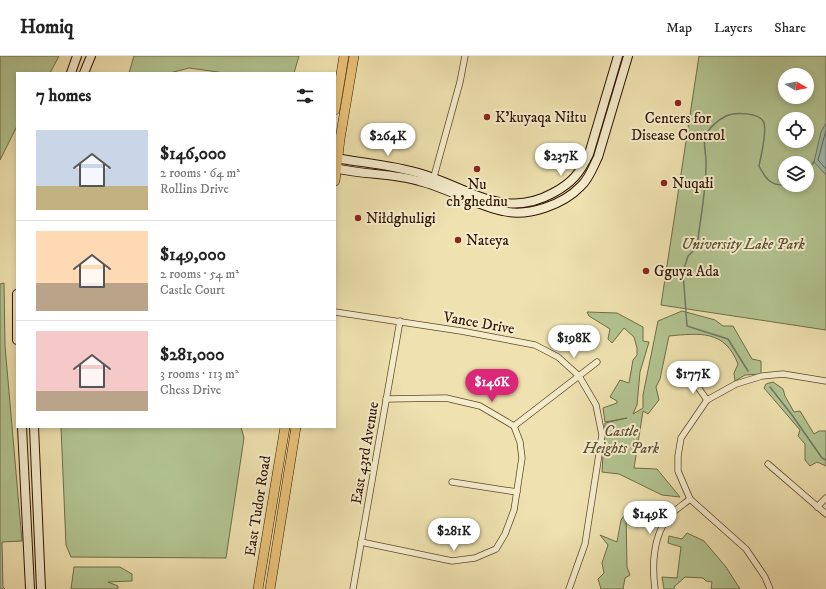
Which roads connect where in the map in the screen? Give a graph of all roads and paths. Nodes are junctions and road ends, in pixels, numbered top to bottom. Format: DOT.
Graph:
graph roads {
  1 [pos="77,56"];
  2 [pos="91,56"];
  3 [pos="344,56"];
  4 [pos="354,56"];
  5 [pos="465,56"];
  6 [pos="618,56"];
  7 [pos="628,56"];
  8 [pos="72,70"];
  9 [pos="85,71"];
  10 [pos="336,104"];
  11 [pos="336,163"];
  12 [pos="432,181"];
  13 [pos="336,312"];
  14 [pos="400,321"];
  15 [pos="597,362"];
  16 [pos="579,376"];
  17 [pos="692,380"];
  18 [pos="826,381"];
  19 [pos="386,399"];
  20 [pos="707,400"];
  21 [pos="514,426"];
  22 [pos="22,428"];
  23 [pos="34,428"];
  24 [pos="285,428"];
  25 [pos="296,428"];
  26 [pos="768,464"];
  27 [pos="452,482"];
  28 [pos="517,492"];
  29 [pos="826,498"];
  30 [pos="690,500"];
  31 [pos="817,507"];
  32 [pos="826,514"];
  33 [pos="361,542"];
  34 [pos="30,589"];
  35 [pos="41,589"];
  36 [pos="258,589"];
  37 [pos="270,589"];
  38 [pos="353,589"];
  39 [pos="569,589"];
  40 [pos="655,589"];
  41 [pos="770,589"];
  1 -- 8 [label="street"];
  2 -- 9 [label="street"];
  3 -- 10 [label="main road"];
  4 -- 11 [label="main road"];
  5 -- 12 [label="street"];
  6 -- 12 [label="street"];
  7 -- 12 [label="street"];
  11 -- 12 [label="street"];
  13 -- 14 [label="street, Vance Drive"];
  14 -- 16 [label="street, Vance Drive"];
  14 -- 19 [label="street, East 43rd Avenue"];
  15 -- 16 [label="street"];
  16 -- 21 [label="street"];
  16 -- 39 [label="street, Vance Drive"];
  17 -- 20 [label="street"];
  18 -- 20 [label="street"];
  19 -- 21 [label="street"];
  19 -- 33 [label="street, East 43rd Avenue"];
  20 -- 30 [label="street"];
  21 -- 28 [label="street"];
  22 -- 34 [label="street"];
  23 -- 35 [label="street"];
  24 -- 36 [label="main road, East Tudor Road"];
  25 -- 37 [label="main road, East Tudor Road"];
  26 -- 31 [label="street"];
  27 -- 28 [label="street"];
  28 -- 33 [label="street"];
  29 -- 31 [label="street"];
  30 -- 40 [label="street"];
  30 -- 41 [label="street"];
  31 -- 32 [label="street"];
  33 -- 38 [label="street, East 43rd Avenue"];
}
